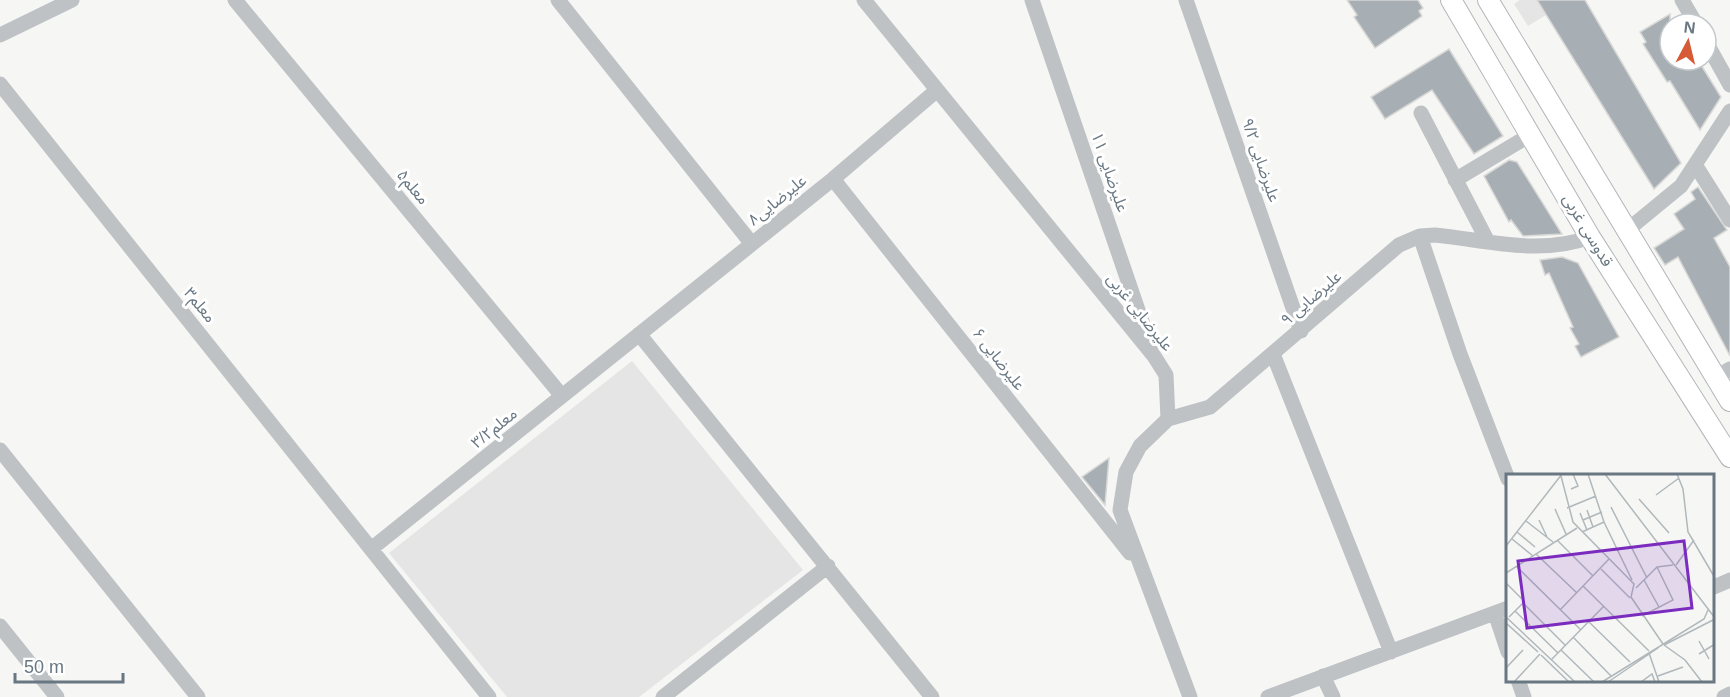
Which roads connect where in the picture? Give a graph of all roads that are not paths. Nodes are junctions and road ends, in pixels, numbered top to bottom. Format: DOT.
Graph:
graph roads {
  1 [pos="72,0"];
  2 [pos="235,0"];
  3 [pos="558,0"];
  4 [pos="864,0"];
  5 [pos="1032,0"];
  6 [pos="1186,0"];
  7 [pos="1451,0"];
  8 [pos="1488,0"];
  9 [pos="1,32"];
  10 [pos="1718,64"];
  11 [pos="0,84"];
  12 [pos="1730,85"];
  13 [pos="936,91"];
  14 [pos="1730,111"];
  15 [pos="1421,113"];
  16 [pos="1532,134"];
  17 [pos="1696,166"];
  18 [pos="833,179"];
  19 [pos="1455,180"];
  20 [pos="1730,220"];
  21 [pos="1625,232"];
  22 [pos="1420,236"];
  23 [pos="1590,237"];
  24 [pos="1487,240"];
  25 [pos="752,244"];
  26 [pos="1301,331"];
  27 [pos="639,334"];
  28 [pos="1274,354"];
  29 [pos="1154,356"];
  30 [pos="1723,373"];
  31 [pos="562,396"];
  32 [pos="1730,401"];
  33 [pos="1168,419"];
  34 [pos="0,450"];
  35 [pos="1730,458"];
  36 [pos="1506,474"];
  37 [pos="371,549"];
  38 [pos="1137,562"];
  39 [pos="828,566"];
  40 [pos="1730,580"];
  41 [pos="1715,586"];
  42 [pos="1501,610"];
  43 [pos="0,626"];
  44 [pos="1506,640"];
  45 [pos="1391,652"];
  46 [pos="1323,676"];
  47 [pos="1518,682"];
  48 [pos="1730,694"];
  49 [pos="57,697"];
  50 [pos="198,697"];
  51 [pos="489,697"];
  52 [pos="663,697"];
  53 [pos="932,697"];
  54 [pos="1190,697"];
  55 [pos="1268,697"];
  56 [pos="1333,697"];
  57 [pos="1524,697"];
  58 [pos="1724,697"];
  1 -- 9 [label="street"];
  2 -- 31 [label="street, معلم۵"];
  3 -- 25 [label="street"];
  4 -- 13 [label="street, علیرضایی غربی"];
  5 -- 29 [label="street, ۱۱ علیرضایی"];
  6 -- 26 [label="street, ۹/۲ علیرضایی"];
  7 -- 16 [label="main road, قدوسی غربی"];
  8 -- 21 [label="main road, قدوسی غربی"];
  10 -- 12 [label="street"];
  11 -- 37 [label="street, معلم۳"];
  13 -- 18 [label="street, علیرضایی۸"];
  13 -- 29 [label="street, علیرضایی غربی"];
  14 -- 17 [label="street"];
  15 -- 19 [label="street"];
  16 -- 19 [label="street"];
  16 -- 23 [label="main road, قدوسی غربی"];
  17 -- 20 [label="street"];
  17 -- 21 [label="street"];
  18 -- 25 [label="street, علیرضایی۸"];
  18 -- 38 [label="street, ۶ علیرضایی"];
  19 -- 24 [label="street"];
  21 -- 30 [label="main road, قدوسی غربی"];
  22 -- 24 [label="street"];
  22 -- 26 [label="street, ۹ علیرضایی"];
  22 -- 36 [label="street"];
  23 -- 24 [label="street"];
  23 -- 35 [label="main road, قدوسی غربی"];
  25 -- 27 [label="street, علیرضایی۸"];
  26 -- 28 [label="street, ۹ علیرضایی"];
  27 -- 31 [label="street, معلم۳/۲"];
  27 -- 39 [label="street"];
  28 -- 33 [label="street, ۹ علیرضایی"];
  28 -- 45 [label="street"];
  29 -- 33 [label="street, علیرضایی غربی"];
  30 -- 32 [label="main road, قدوسی غربی"];
  31 -- 37 [label="street, معلم۳/۲"];
  33 -- 38 [label="street"];
  34 -- 50 [label="street"];
  37 -- 51 [label="street, معلم۳"];
  38 -- 54 [label="street"];
  39 -- 52 [label="street"];
  39 -- 53 [label="street"];
  40 -- 41 [label="street"];
  42 -- 44 [label="street"];
  42 -- 45 [label="street"];
  43 -- 49 [label="street"];
  45 -- 46 [label="street"];
  46 -- 55 [label="street"];
  46 -- 56 [label="street"];
  47 -- 57 [label="street"];
  48 -- 58 [label="street"];
}
